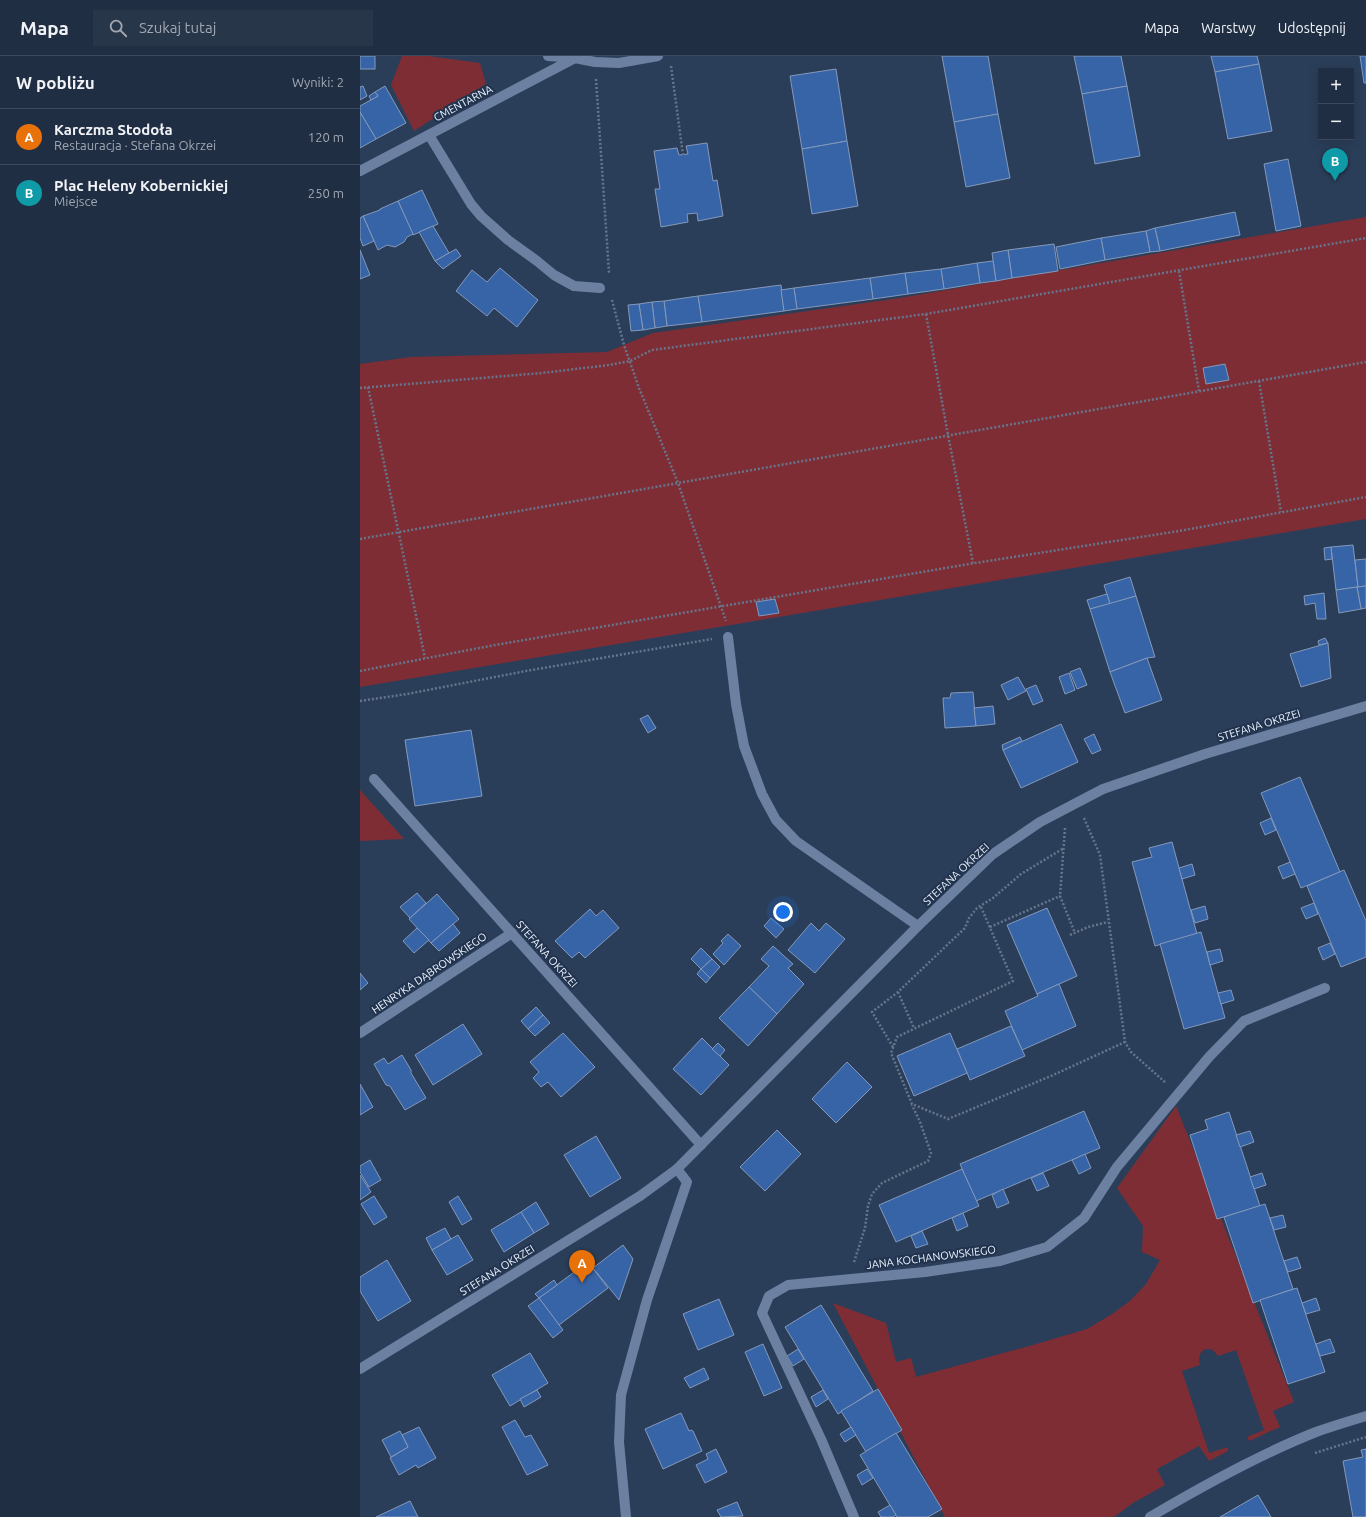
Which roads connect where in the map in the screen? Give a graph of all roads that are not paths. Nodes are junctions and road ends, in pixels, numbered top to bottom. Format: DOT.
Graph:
graph roads {
  1 [pos="548,56"];
  2 [pos="658,56"];
  3 [pos="575,57"];
  4 [pos="429,135"];
  5 [pos="360,171"];
  6 [pos="600,288"];
  7 [pos="728,637"];
  8 [pos="1366,706"];
  9 [pos="374,779"];
  10 [pos="918,926"];
  11 [pos="512,933"];
  12 [pos="1325,988"];
  13 [pos="360,1033"];
  14 [pos="701,1145"];
  15 [pos="677,1169"];
  16 [pos="360,1369"];
  17 [pos="1366,1416"];
  18 [pos="626,1517"];
  19 [pos="854,1517"];
  20 [pos="1150,1517"];
  1 -- 3 [label="street"];
  2 -- 3 [label="street"];
  3 -- 4 [label="street, CMENTARNA"];
  4 -- 5 [label="street, CMENTARNA"];
  4 -- 6 [label="street"];
  7 -- 10 [label="street"];
  8 -- 10 [label="street, STEFANA OKRZEI"];
  9 -- 11 [label="street, STEFANA OKRZEI"];
  10 -- 14 [label="street, STEFANA OKRZEI"];
  11 -- 13 [label="street, HENRYKA DĄBROWSKIEGO"];
  11 -- 14 [label="street, STEFANA OKRZEI"];
  12 -- 19 [label="street, JANA KOCHANOWSKIEGO"];
  14 -- 15 [label="street, STEFANA OKRZEI"];
  15 -- 16 [label="street, STEFANA OKRZEI"];
  15 -- 18 [label="street"];
  17 -- 20 [label="street"];
}
